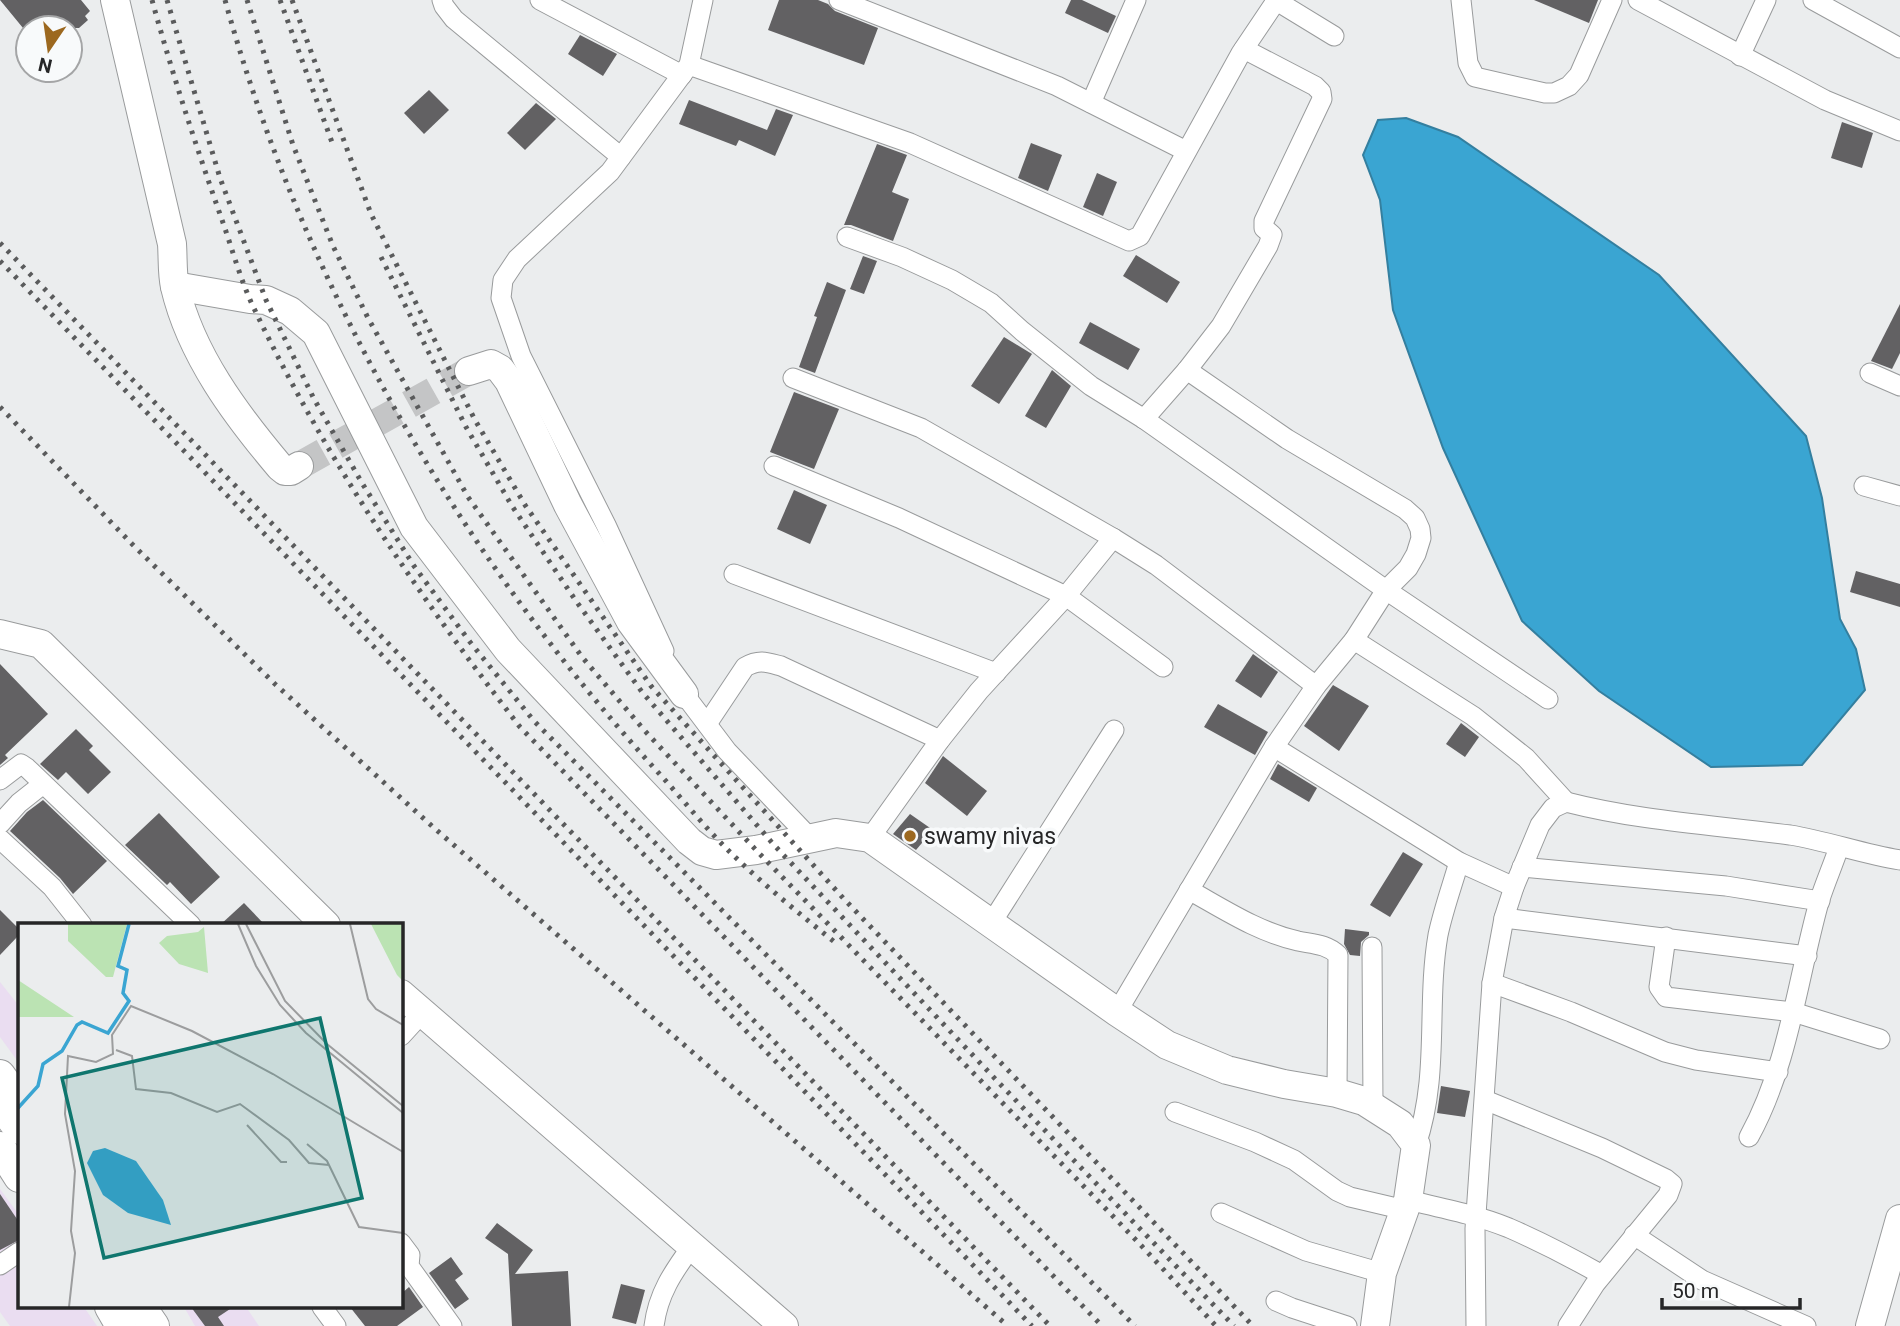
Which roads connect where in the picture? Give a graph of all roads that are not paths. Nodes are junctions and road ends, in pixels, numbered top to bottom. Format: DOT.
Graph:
graph roads {
  1 [pos="115,0"];
  2 [pos="442,0"];
  3 [pos="540,0"];
  4 [pos="703,0"];
  5 [pos="839,0"];
  6 [pos="1136,0"];
  7 [pos="1275,0"];
  8 [pos="1461,0"];
  9 [pos="1612,0"];
  10 [pos="1638,0"];
  11 [pos="1766,0"];
  12 [pos="1813,0"];
  13 [pos="1840,7"];
  14 [pos="1334,36"];
  15 [pos="1900,48"];
  16 [pos="1244,49"];
  17 [pos="1740,55"];
  18 [pos="685,70"];
  19 [pos="1091,103"];
  20 [pos="1900,131"];
  21 [pos="1186,151"];
  22 [pos="621,157"];
  23 [pos="847,237"];
  24 [pos="175,286"];
  25 [pos="1186,370"];
  26 [pos="469,371"];
  27 [pos="1870,373"];
  28 [pos="793,378"];
  29 [pos="1900,386"];
  30 [pos="1144,419"];
  31 [pos="299,466"];
  32 [pos="774,466"];
  33 [pos="1864,486"];
  34 [pos="1900,496"];
  35 [pos="1113,538"];
  36 [pos="734,574"];
  37 [pos="1386,590"];
  38 [pos="1066,597"];
  39 [pos="0,634"];
  40 [pos="1354,640"];
  41 [pos="1163,667"];
  42 [pos="996,673"];
  43 [pos="1316,686"];
  44 [pos="684,694"];
  45 [pos="1548,699"];
  46 [pos="707,724"];
  47 [pos="1114,730"];
  48 [pos="940,740"];
  49 [pos="1274,747"];
  50 [pos="0,780"];
  51 [pos="43,784"];
  52 [pos="1566,802"];
  53 [pos="0,824"];
  54 [pos="810,838"];
  55 [pos="870,838"];
  56 [pos="0,839"];
  57 [pos="1839,847"];
  58 [pos="1900,860"];
  59 [pos="1459,862"];
  60 [pos="1522,867"];
  61 [pos="1514,887"];
  62 [pos="1189,890"];
  63 [pos="1820,901"];
  64 [pos="1504,918"];
  65 [pos="992,922"];
  66 [pos="80,923"];
  67 [pos="189,923"];
  68 [pos="324,923"];
  69 [pos="1667,937"];
  70 [pos="1373,947"];
  71 [pos="1807,956"];
  72 [pos="1492,983"];
  73 [pos="402,995"];
  74 [pos="1117,1012"];
  75 [pos="1793,1012"];
  76 [pos="422,1013"];
  77 [pos="402,1035"];
  78 [pos="1880,1039"];
  79 [pos="1778,1072"];
  80 [pos="0,1075"];
  81 [pos="1337,1093"];
  82 [pos="18,1100"];
  83 [pos="1485,1101"];
  84 [pos="0,1103"];
  85 [pos="1373,1105"];
  86 [pos="1175,1112"];
  87 [pos="18,1128"];
  88 [pos="1749,1137"];
  89 [pos="1416,1144"];
  90 [pos="0,1147"];
  91 [pos="18,1175"];
  92 [pos="1407,1205"];
  93 [pos="1221,1213"];
  94 [pos="1476,1217"];
  95 [pos="1898,1233"];
  96 [pos="1634,1235"];
  97 [pos="402,1244"];
  98 [pos="692,1246"];
  99 [pos="18,1253"];
  100 [pos="0,1265"];
  101 [pos="1382,1273"];
  102 [pos="1602,1275"];
  103 [pos="1276,1301"];
  104 [pos="111,1308"];
  105 [pos="142,1308"];
  106 [pos="164,1308"];
  107 [pos="323,1308"];
  108 [pos="121,1326"];
  109 [pos="154,1326"];
  110 [pos="174,1326"];
  111 [pos="335,1326"];
  112 [pos="452,1326"];
  113 [pos="654,1326"];
  114 [pos="784,1326"];
  115 [pos="1347,1326"];
  116 [pos="1375,1326"];
  117 [pos="1476,1326"];
  118 [pos="1569,1326"];
  119 [pos="1806,1326"];
  120 [pos="1870,1326"];
  1 -- 24 [label="street"];
  2 -- 22 [label="street"];
  3 -- 18 [label="street"];
  4 -- 18 [label="street"];
  5 -- 19 [label="street"];
  6 -- 19 [label="street"];
  7 -- 14 [label="street"];
  7 -- 16 [label="street"];
  8 -- 9 [label="street"];
  10 -- 17 [label="street"];
  11 -- 17 [label="street"];
  12 -- 13 [label="street"];
  13 -- 15 [label="street"];
  16 -- 21 [label="street"];
  16 -- 25 [label="street"];
  17 -- 20 [label="street"];
  18 -- 21 [label="street"];
  18 -- 22 [label="street"];
  19 -- 21 [label="street"];
  22 -- 44 [label="street"];
  23 -- 30 [label="street"];
  24 -- 31 [label="street"];
  24 -- 54 [label="street"];
  25 -- 30 [label="street"];
  25 -- 37 [label="street"];
  26 -- 44 [label="street"];
  27 -- 29 [label="street"];
  28 -- 35 [label="street"];
  30 -- 37 [label="street"];
  32 -- 38 [label="street"];
  33 -- 34 [label="street"];
  35 -- 38 [label="street"];
  35 -- 43 [label="street"];
  36 -- 42 [label="street"];
  37 -- 40 [label="street"];
  37 -- 45 [label="street"];
  38 -- 41 [label="street"];
  38 -- 42 [label="street"];
  39 -- 68 [label="street"];
  40 -- 43 [label="street"];
  40 -- 52 [label="street"];
  42 -- 48 [label="street"];
  43 -- 49 [label="street"];
  44 -- 46 [label="street"];
  46 -- 48 [label="street"];
  46 -- 54 [label="street"];
  47 -- 65 [label="street"];
  48 -- 55 [label="street"];
  49 -- 59 [label="street"];
  49 -- 62 [label="street"];
  50 -- 51 [label="street"];
  51 -- 53 [label="street"];
  51 -- 67 [label="street"];
  52 -- 57 [label="street"];
  52 -- 60 [label="street"];
  54 -- 55 [label="street"];
  55 -- 65 [label="street"];
  56 -- 66 [label="street"];
  57 -- 58 [label="street"];
  57 -- 63 [label="street"];
  59 -- 61 [label="street"];
  59 -- 89 [label="street"];
  60 -- 61 [label="street"];
  60 -- 63 [label="street"];
  61 -- 64 [label="street"];
  62 -- 74 [label="street"];
  62 -- 81 [label="street"];
  63 -- 71 [label="street"];
  64 -- 69 [label="street"];
  64 -- 72 [label="street"];
  65 -- 74 [label="street"];
  69 -- 71 [label="street"];
  69 -- 75 [label="street"];
  70 -- 85 [label="street"];
  71 -- 75 [label="street"];
  72 -- 79 [label="street"];
  72 -- 83 [label="street"];
  73 -- 76 [label="street"];
  74 -- 81 [label="street"];
  75 -- 78 [label="street"];
  75 -- 79 [label="street"];
  76 -- 77 [label="street"];
  76 -- 98 [label="street"];
  79 -- 88 [label="street"];
  80 -- 82 [label="main road"];
  81 -- 85 [label="street"];
  83 -- 94 [label="street"];
  83 -- 96 [label="street"];
  84 -- 87 [label="main road"];
  85 -- 89 [label="street"];
  86 -- 92 [label="street"];
  89 -- 92 [label="street"];
  90 -- 91 [label="main road"];
  92 -- 94 [label="street"];
  92 -- 101 [label="street"];
  93 -- 101 [label="street"];
  94 -- 102 [label="street"];
  94 -- 117 [label="street"];
  95 -- 120 [label="street"];
  96 -- 102 [label="street"];
  96 -- 119 [label="street"];
  97 -- 112 [label="street"];
  98 -- 113 [label="street"];
  98 -- 114 [label="street"];
  99 -- 100 [label="street"];
  101 -- 116 [label="street"];
  102 -- 118 [label="street"];
  103 -- 115 [label="street"];
  104 -- 108 [label="main road"];
  105 -- 109 [label="main road"];
  106 -- 110 [label="main road"];
  107 -- 111 [label="street"];
}
